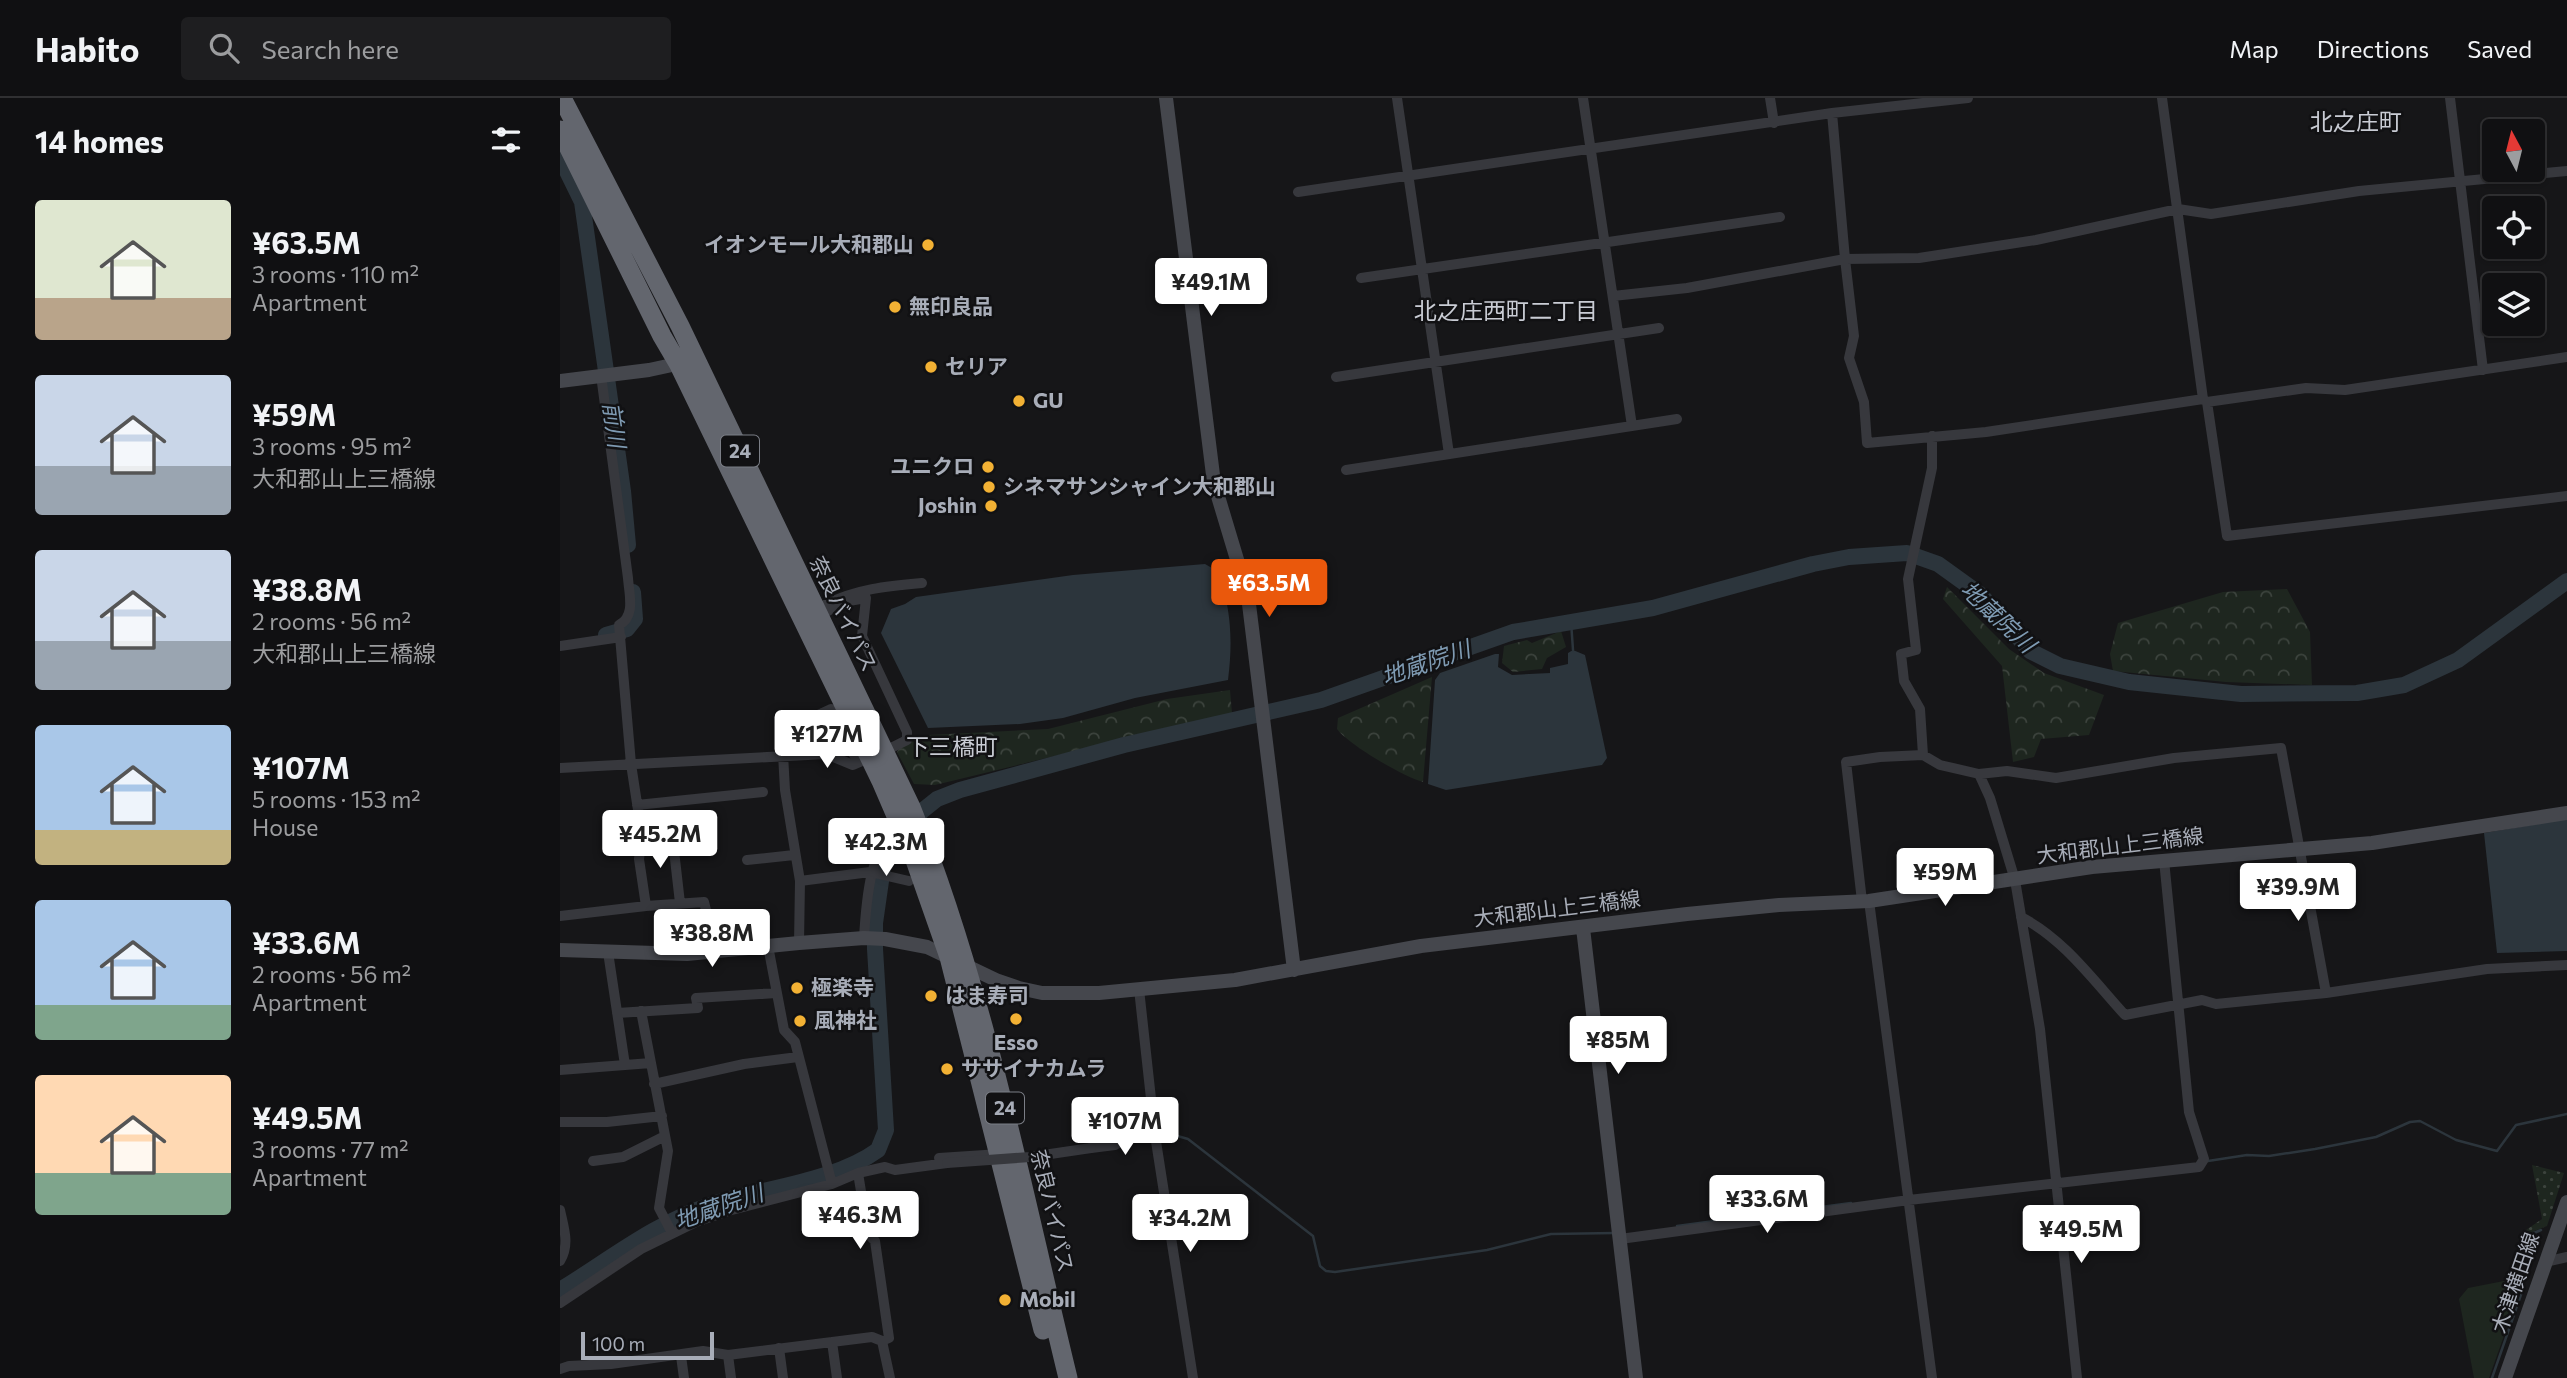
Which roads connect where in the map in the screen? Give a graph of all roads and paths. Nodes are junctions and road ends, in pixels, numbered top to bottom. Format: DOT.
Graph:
graph roads {
  1 [pos="562,98"];
  2 [pos="1166,98"];
  3 [pos="1397,98"];
  4 [pos="1583,98"];
  5 [pos="1770,98"];
  6 [pos="1968,98"];
  7 [pos="2162,98"];
  8 [pos="2450,98"];
  9 [pos="1832,113"];
  10 [pos="1774,123"];
  11 [pos="560,130"];
  12 [pos="1591,150"];
  13 [pos="2567,171"];
  14 [pos="1409,177"];
  15 [pos="2460,180"];
  16 [pos="1298,192"];
  17 [pos="2178,209"];
  18 [pos="1780,217"];
  19 [pos="1605,242"];
  20 [pos="1845,259"];
  21 [pos="1422,268"];
  22 [pos="1361,278"];
  23 [pos="1613,296"];
  24 [pos="1659,328"];
  25 [pos="1618,334"];
  26 [pos="2567,357"];
  27 [pos="687,361"];
  28 [pos="1436,361"];
  29 [pos="2483,370"];
  30 [pos="607,375"];
  31 [pos="1336,377"];
  32 [pos="560,381"];
  33 [pos="2205,400"];
  34 [pos="1677,419"];
  35 [pos="1632,426"];
  36 [pos="1932,436"];
  37 [pos="1449,454"];
  38 [pos="1346,470"];
  39 [pos="2567,496"];
  40 [pos="922,583"];
  41 [pos="621,637"];
  42 [pos="560,646"];
  43 [pos="893,747"];
  44 [pos="783,754"];
  45 [pos="1923,755"];
  46 [pos="863,756"];
  47 [pos="631,764"];
  48 [pos="560,768"];
  49 [pos="1979,774"];
  50 [pos="763,792"];
  51 [pos="637,805"];
  52 [pos="2567,813"];
  53 [pos="902,814"];
  54 [pos="642,836"];
  55 [pos="2300,848"];
  56 [pos="920,851"];
  57 [pos="794,855"];
  58 [pos="747,860"];
  59 [pos="2164,860"];
  60 [pos="878,873"];
  61 [pos="2015,880"];
  62 [pos="800,881"];
  63 [pos="909,881"];
  64 [pos="1865,901"];
  65 [pos="680,903"];
  66 [pos="646,906"];
  67 [pos="560,916"];
  68 [pos="2021,917"];
  69 [pos="1583,928"];
  70 [pos="865,938"];
  71 [pos="799,943"];
  72 [pos="768,946"];
  73 [pos="560,950"];
  74 [pos="732,950"];
  75 [pos="608,952"];
  76 [pos="949,957"];
  77 [pos="2567,965"];
  78 [pos="968,967"];
  79 [pos="1294,970"];
  80 [pos="1139,989"];
  81 [pos="776,993"];
  82 [pos="2326,993"];
  83 [pos="2179,1004"];
  84 [pos="641,1011"];
  85 [pos="617,1013"];
  86 [pos="798,1058"];
  87 [pos="651,1063"];
  88 [pos="625,1065"];
  89 [pos="560,1070"];
  90 [pos="654,1084"];
  91 [pos="662,1116"];
  92 [pos="560,1122"];
  93 [pos="1155,1135"];
  94 [pos="665,1136"];
  95 [pos="1000,1154"];
  96 [pos="593,1161"];
  97 [pos="885,1167"];
  98 [pos="858,1173"];
  99 [pos="832,1182"];
  100 [pos="2057,1183"];
  101 [pos="1909,1197"];
  102 [pos="2567,1202"];
  103 [pos="560,1210"];
  104 [pos="672,1232"];
  105 [pos="1619,1233"];
  106 [pos="2567,1257"];
  107 [pos="560,1261"];
  108 [pos="2545,1262"];
  109 [pos="560,1303"];
  110 [pos="882,1341"];
  111 [pos="832,1342"];
  112 [pos="779,1348"];
  113 [pos="729,1355"];
  114 [pos="681,1356"];
  115 [pos="560,1369"];
  116 [pos="684,1378"];
  117 [pos="731,1378"];
  118 [pos="783,1378"];
  119 [pos="837,1378"];
  120 [pos="890,1378"];
  121 [pos="1056,1378"];
  122 [pos="1068,1378"];
  123 [pos="1193,1378"];
  124 [pos="1636,1378"];
  125 [pos="1932,1378"];
  126 [pos="2077,1378"];
  127 [pos="2505,1378"];
  1 -- 27 [label="highway, 奈良バイパス / 24"];
  2 -- 79 [label="main road"];
  3 -- 14 [label="street"];
  4 -- 12 [label="street"];
  5 -- 10 [label="street"];
  6 -- 9 [label="street"];
  7 -- 17 [label="street"];
  8 -- 15 [label="street"];
  9 -- 10 [label="street"];
  9 -- 20 [label="street"];
  10 -- 12 [label="street"];
  11 -- 27 [label="highway, 奈良バイパス / 24"];
  12 -- 14 [label="street"];
  12 -- 19 [label="street"];
  13 -- 15 [label="street"];
  14 -- 16 [label="street"];
  14 -- 21 [label="street"];
  15 -- 17 [label="street"];
  15 -- 29 [label="street"];
  17 -- 20 [label="street"];
  17 -- 33 [label="street"];
  18 -- 19 [label="street"];
  19 -- 21 [label="street"];
  19 -- 23 [label="street"];
  20 -- 23 [label="street"];
  20 -- 36 [label="street"];
  21 -- 22 [label="street"];
  21 -- 28 [label="street"];
  23 -- 25 [label="street"];
  24 -- 25 [label="street"];
  25 -- 28 [label="street"];
  25 -- 35 [label="street"];
  26 -- 29 [label="street"];
  27 -- 30 [label="main road"];
  27 -- 46 [label="highway, 奈良バイパス / 24"];
  27 -- 53 [label="highway, 奈良バイパス / 24"];
  28 -- 31 [label="street"];
  28 -- 37 [label="street"];
  29 -- 33 [label="street"];
  30 -- 32 [label="main road"];
  30 -- 41 [label="street"];
  33 -- 36 [label="street"];
  33 -- 39 [label="street"];
  34 -- 35 [label="street"];
  35 -- 37 [label="street"];
  36 -- 45 [label="street"];
  37 -- 38 [label="street"];
  40 -- 43 [label="street"];
  41 -- 42 [label="street"];
  41 -- 47 [label="street"];
  44 -- 46 [label="street"];
  44 -- 46 [label="street"];
  44 -- 47 [label="street"];
  44 -- 57 [label="street"];
  45 -- 49 [label="street"];
  45 -- 64 [label="street"];
  46 -- 53 [label="highway, 奈良バイパス / 24"];
  47 -- 48 [label="street"];
  47 -- 51 [label="street"];
  49 -- 55 [label="street"];
  49 -- 61 [label="street"];
  50 -- 51 [label="street"];
  51 -- 54 [label="street"];
  52 -- 55 [label="main road, 大和郡山上三橋線"];
  53 -- 56 [label="highway, 奈良バイパス / 24"];
  53 -- 60 [label="street"];
  54 -- 65 [label="street"];
  54 -- 66 [label="street"];
  55 -- 59 [label="main road, 大和郡山上三橋線"];
  55 -- 82 [label="street"];
  56 -- 76 [label="highway, 奈良バイパス / 24"];
  56 -- 78 [label="highway, 奈良バイパス / 24"];
  57 -- 58 [label="street"];
  57 -- 62 [label="street"];
  59 -- 61 [label="main road, 大和郡山上三橋線"];
  59 -- 83 [label="street"];
  60 -- 62 [label="street"];
  60 -- 63 [label="street"];
  60 -- 70 [label="street"];
  61 -- 64 [label="main road, 大和郡山上三橋線"];
  61 -- 68 [label="street"];
  62 -- 71 [label="street"];
  64 -- 69 [label="main road, 大和郡山上三橋線"];
  64 -- 101 [label="street"];
  65 -- 66 [label="street"];
  65 -- 74 [label="street"];
  66 -- 67 [label="street"];
  68 -- 83 [label="street"];
  68 -- 100 [label="street"];
  69 -- 79 [label="main road, 大和郡山上三橋線"];
  69 -- 105 [label="main road"];
  70 -- 71 [label="main road, 大和郡山上三橋線"];
  70 -- 76 [label="main road, 大和郡山上三橋線"];
  71 -- 72 [label="main road, 大和郡山上三橋線"];
  72 -- 74 [label="main road, 大和郡山上三橋線"];
  72 -- 81 [label="street"];
  73 -- 75 [label="main road, 大和郡山上三橋線"];
  74 -- 75 [label="main road, 大和郡山上三橋線"];
  75 -- 85 [label="street"];
  76 -- 78 [label="main road, 大和郡山上三橋線"];
  76 -- 95 [label="highway, 奈良バイパス / 24"];
  77 -- 82 [label="street"];
  78 -- 80 [label="main road, 大和郡山上三橋線"];
  78 -- 122 [label="highway, 奈良バイパス / 24"];
  79 -- 80 [label="main road, 大和郡山上三橋線"];
  80 -- 93 [label="street"];
  81 -- 84 [label="street"];
  81 -- 86 [label="street"];
  82 -- 83 [label="street"];
  83 -- 100 [label="street"];
  84 -- 85 [label="street"];
  84 -- 87 [label="street"];
  85 -- 88 [label="street"];
  86 -- 90 [label="street"];
  86 -- 99 [label="street"];
  87 -- 88 [label="street"];
  87 -- 90 [label="street"];
  88 -- 89 [label="street"];
  90 -- 91 [label="street"];
  91 -- 92 [label="street"];
  91 -- 94 [label="street"];
  93 -- 97 [label="street, bridge"];
  93 -- 123 [label="street"];
  94 -- 96 [label="street"];
  94 -- 104 [label="street"];
  95 -- 97 [label="street"];
  95 -- 121 [label="highway, 奈良バイパス / 24"];
  97 -- 98 [label="street"];
  98 -- 99 [label="street"];
  98 -- 110 [label="street"];
  99 -- 104 [label="street"];
  100 -- 101 [label="street"];
  100 -- 126 [label="street"];
  101 -- 105 [label="street"];
  101 -- 125 [label="street"];
  102 -- 108 [label="main road, 木津横田線"];
  103 -- 107 [label="street"];
  104 -- 109 [label="street"];
  105 -- 124 [label="main road"];
  106 -- 108 [label="street"];
  108 -- 127 [label="main road, 木津横田線"];
  110 -- 111 [label="street"];
  110 -- 120 [label="street"];
  111 -- 112 [label="street"];
  111 -- 119 [label="street"];
  112 -- 113 [label="street"];
  112 -- 118 [label="street"];
  113 -- 114 [label="street"];
  113 -- 117 [label="street"];
  114 -- 115 [label="street"];
  114 -- 116 [label="street"];
}
